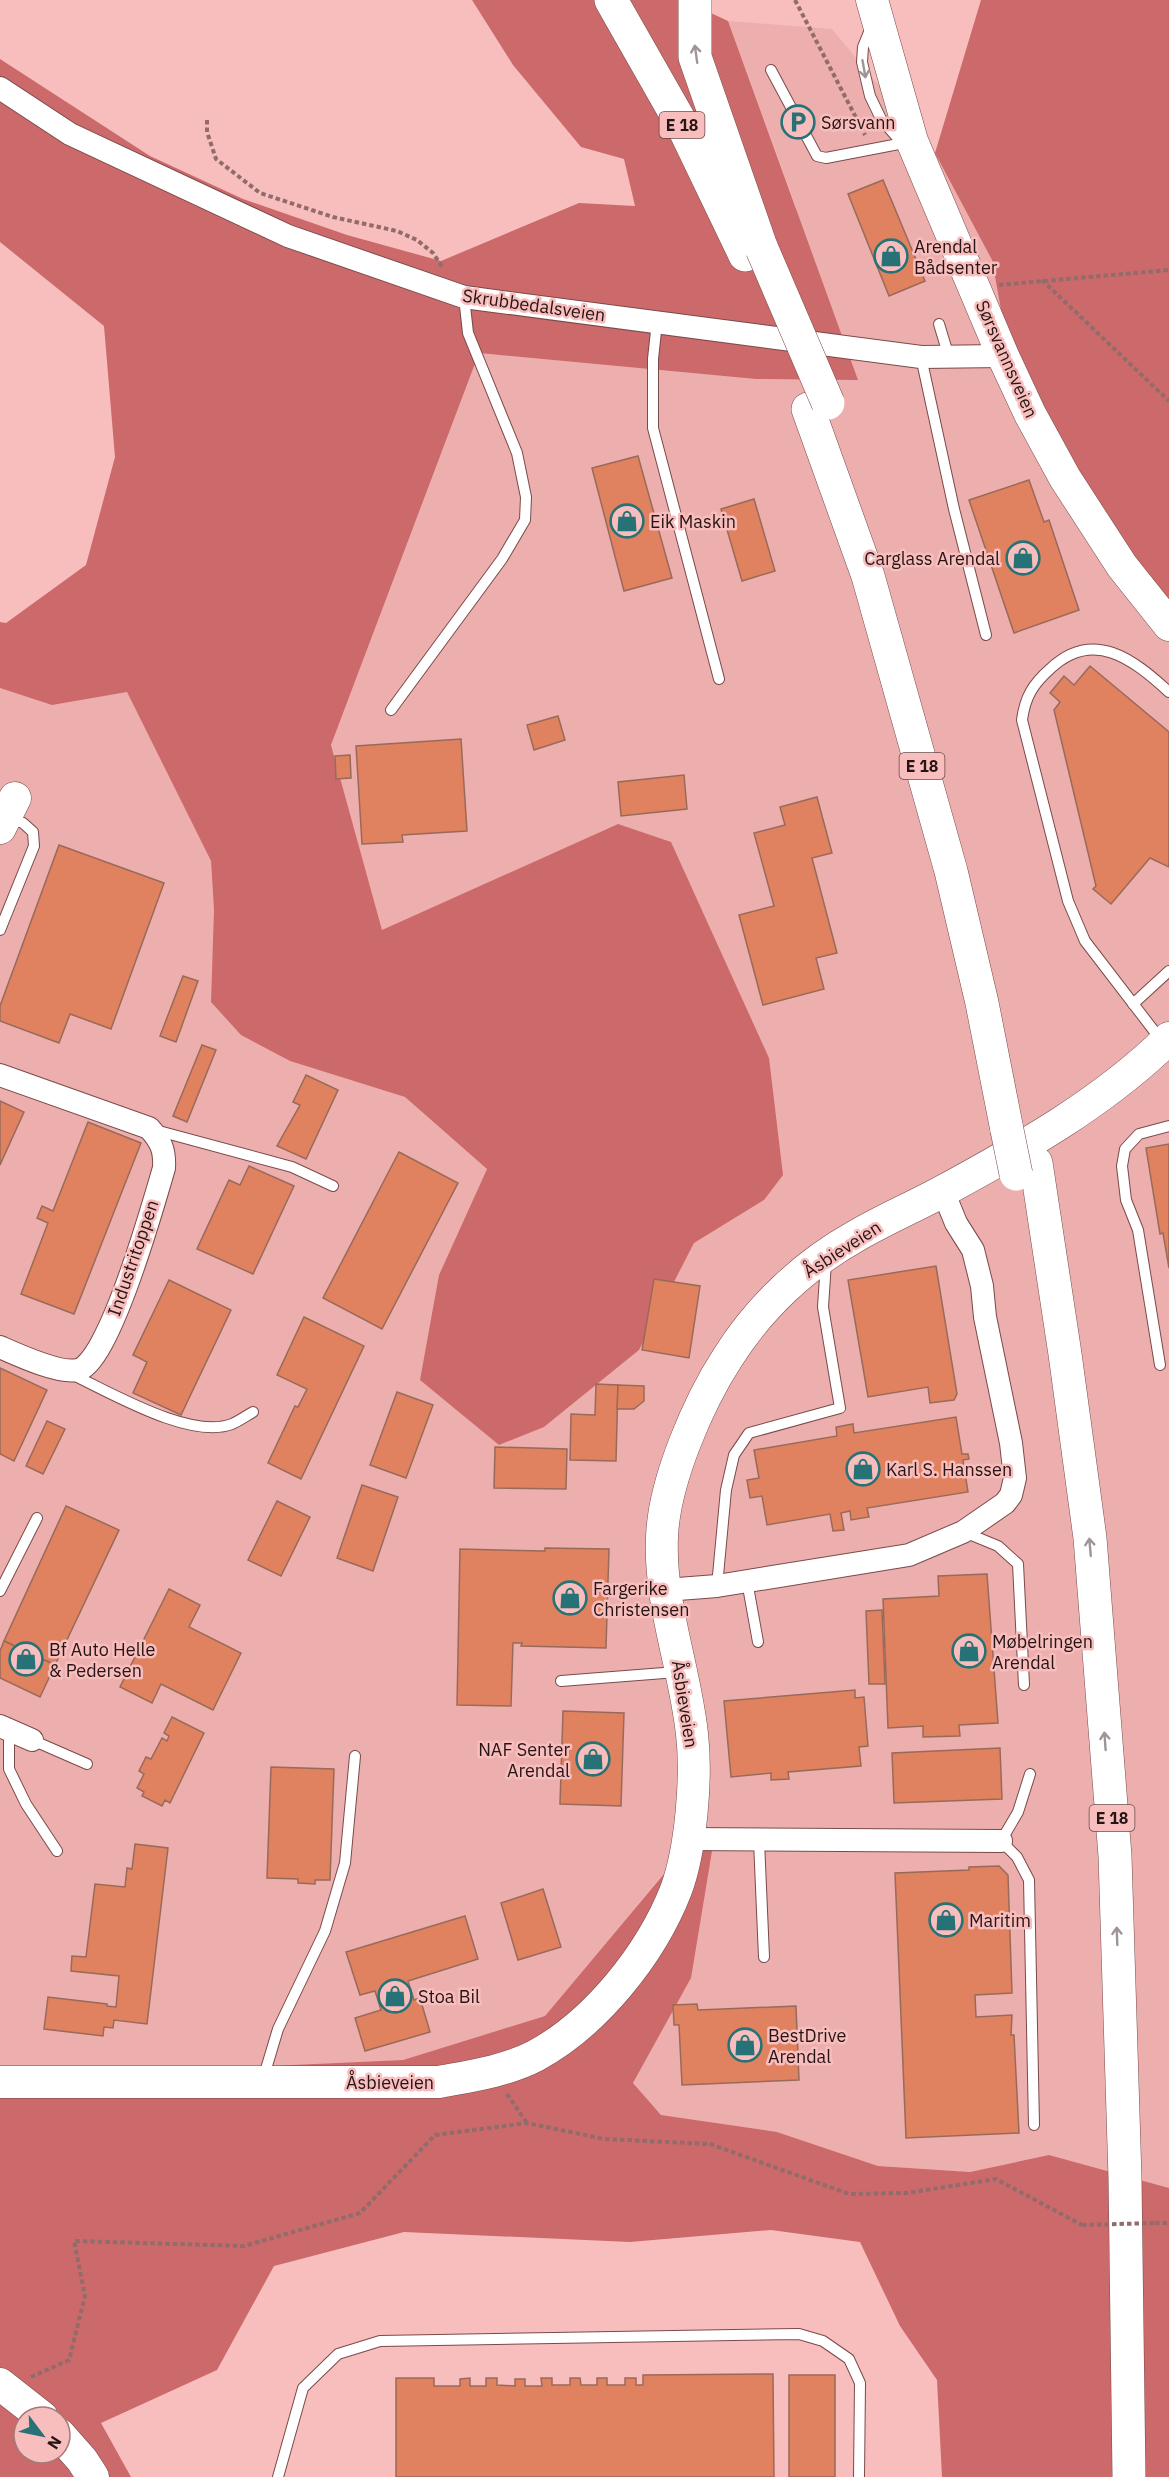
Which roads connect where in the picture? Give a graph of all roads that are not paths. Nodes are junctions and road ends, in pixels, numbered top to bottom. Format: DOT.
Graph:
graph roads {
  1 [pos="611,0"];
  2 [pos="636,0"];
  3 [pos="695,0"];
  4 [pos="874,7"];
  5 [pos="771,70"];
  6 [pos="0,88"];
  7 [pos="908,143"];
  8 [pos="753,252"];
  9 [pos="464,297"];
  10 [pos="657,322"];
  11 [pos="939,324"];
  12 [pos="1003,356"];
  13 [pos="921,357"];
  14 [pos="949,357"];
  15 [pos="1169,625"];
  16 [pos="986,635"];
  17 [pos="719,679"];
  18 [pos="1169,692"];
  19 [pos="391,710"];
  20 [pos="7,814"];
  21 [pos="0,930"];
  22 [pos="1169,971"];
  23 [pos="1133,1004"];
  24 [pos="1167,1043"];
  25 [pos="0,1075"];
  26 [pos="1169,1126"];
  27 [pos="149,1128"];
  28 [pos="1026,1168"];
  29 [pos="333,1186"];
  30 [pos="943,1191"];
  31 [pos="826,1255"];
  32 [pos="0,1347"];
  33 [pos="1160,1365"];
  34 [pos="66,1372"];
  35 [pos="253,1413"];
  36 [pos="37,1518"];
  37 [pos="963,1532"];
  38 [pos="747,1581"];
  39 [pos="717,1586"];
  40 [pos="665,1590"];
  41 [pos="0,1592"];
  42 [pos="758,1642"];
  43 [pos="680,1672"];
  44 [pos="561,1681"];
  45 [pos="1024,1685"];
  46 [pos="4,1728"];
  47 [pos="32,1740"];
  48 [pos="355,1756"];
  49 [pos="87,1764"];
  50 [pos="1030,1774"];
  51 [pos="687,1839"];
  52 [pos="759,1841"];
  53 [pos="1001,1841"];
  54 [pos="57,1851"];
  55 [pos="764,1957"];
  56 [pos="0,2082"];
  57 [pos="262,2082"];
  58 [pos="1034,2125"];
  59 [pos="3,2386"];
  60 [pos="27,2405"];
  61 [pos="72,2448"];
  62 [pos="93,2477"];
  63 [pos="278,2477"];
  64 [pos="859,2477"];
  65 [pos="1114,2477"];
  66 [pos="1129,2477"];
  1 -- 8 [label="highway, E 18"];
  2 -- 8 [label="highway, E 18"];
  8 -- 3 [label="highway, E 18, one-way"];
  4 -- 7 [label="street, Sørsvannsveien"];
  5 -- 7 [label="lane"];
  6 -- 9 [label="street, Skrubbedalsveien"];
  7 -- 12 [label="street, Sørsvannsveien"];
  8 -- 28 [label="highway, E 18, bridge"];
  9 -- 10 [label="street, Skrubbedalsveien"];
  9 -- 19 [label="lane"];
  10 -- 13 [label="street, Skrubbedalsveien"];
  10 -- 17 [label="lane"];
  11 -- 14 [label="lane"];
  12 -- 14 [label="street, Skrubbedalsveien"];
  12 -- 15 [label="street, Sørsvannsveien"];
  13 -- 14 [label="street, Skrubbedalsveien"];
  13 -- 16 [label="lane"];
  18 -- 23 [label="lane"];
  20 -- 21 [label="lane"];
  22 -- 23 [label="lane"];
  23 -- 24 [label="lane"];
  24 -- 30 [label="street, Åsbieveien"];
  25 -- 27 [label="street"];
  26 -- 33 [label="lane"];
  27 -- 29 [label="lane"];
  27 -- 34 [label="street, Industritoppen"];
  28 -- 65 [label="highway, E 18"];
  66 -- 28 [label="highway, E 18, one-way"];
  30 -- 31 [label="street, Åsbieveien"];
  30 -- 37 [label="street"];
  31 -- 39 [label="lane"];
  31 -- 40 [label="street, Åsbieveien"];
  32 -- 34 [label="street"];
  34 -- 35 [label="lane"];
  36 -- 41 [label="lane"];
  37 -- 38 [label="street"];
  37 -- 45 [label="lane"];
  38 -- 39 [label="street"];
  38 -- 42 [label="lane"];
  39 -- 40 [label="street"];
  40 -- 43 [label="street, Åsbieveien"];
  43 -- 44 [label="lane"];
  43 -- 51 [label="street, Åsbieveien"];
  46 -- 47 [label="street"];
  46 -- 54 [label="lane"];
  47 -- 49 [label="lane"];
  48 -- 57 [label="lane"];
  50 -- 53 [label="lane"];
  51 -- 52 [label="street"];
  51 -- 57 [label="street, Åsbieveien"];
  52 -- 53 [label="street"];
  52 -- 55 [label="lane"];
  53 -- 58 [label="lane"];
  56 -- 57 [label="street, Åsbieveien"];
  59 -- 60 [label="street"];
  61 -- 62 [label="street"];
  63 -- 64 [label="lane"];
}
